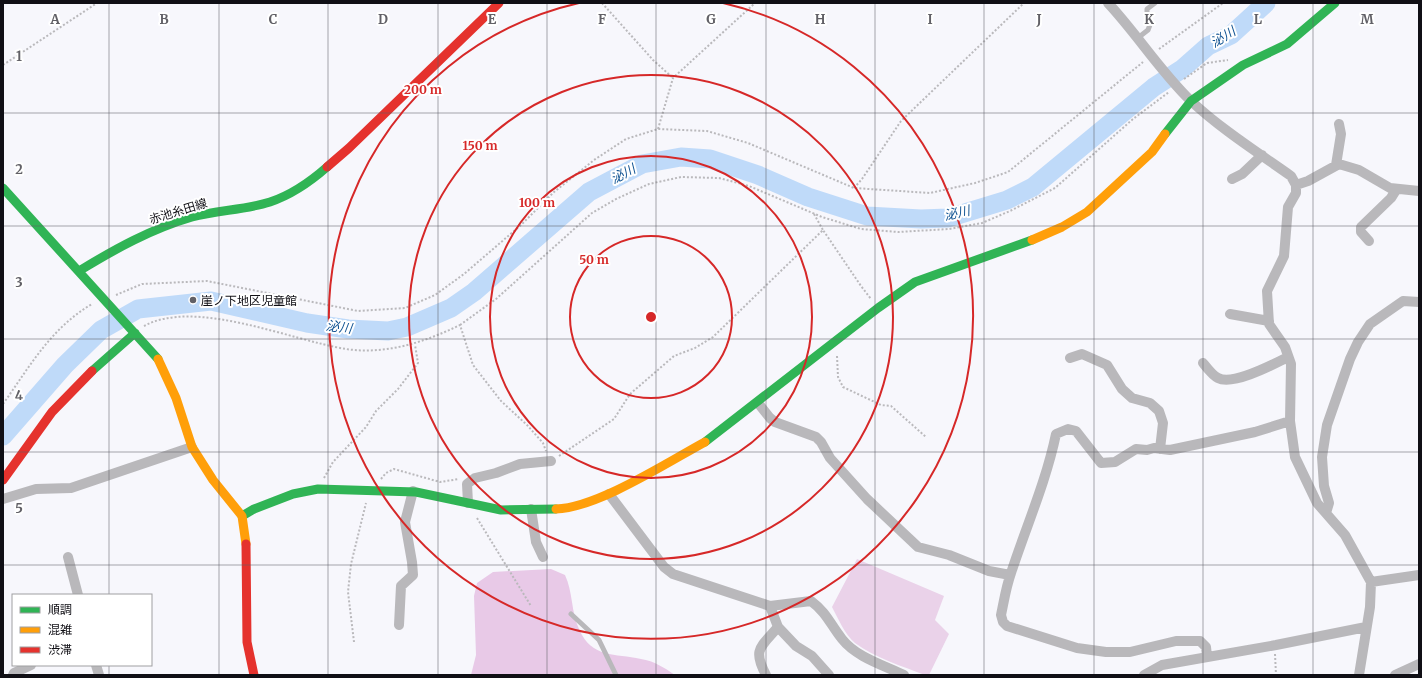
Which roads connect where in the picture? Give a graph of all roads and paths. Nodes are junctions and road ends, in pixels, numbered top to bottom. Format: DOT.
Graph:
graph roads {
  1 [pos="97,3"];
  2 [pos="499,3"];
  3 [pos="602,3"];
  4 [pos="755,3"];
  5 [pos="1024,3"];
  6 [pos="1108,3"];
  7 [pos="1155,3"];
  8 [pos="1223,3"];
  9 [pos="1335,3"];
  10 [pos="1138,37"];
  11 [pos="1152,54"];
  12 [pos="3,65"];
  13 [pos="673,78"];
  14 [pos="1176,85"];
  15 [pos="1192,101"];
  16 [pos="1339,124"];
  17 [pos="658,129"];
  18 [pos="1262,155"];
  19 [pos="1336,165"];
  20 [pos="1232,179"];
  21 [pos="1296,185"];
  22 [pos="3,188"];
  23 [pos="854,188"];
  24 [pos="1396,190"];
  25 [pos="1419,191"];
  26 [pos="814,214"];
  27 [pos="823,230"];
  28 [pos="1369,241"];
  29 [pos="79,271"];
  30 [pos="105,300"];
  31 [pos="1419,302"];
  32 [pos="878,308"];
  33 [pos="1230,314"];
  34 [pos="1269,321"];
  35 [pos="460,325"];
  36 [pos="133,330"];
  37 [pos="835,343"];
  38 [pos="415,344"];
  39 [pos="1288,357"];
  40 [pos="1070,358"];
  41 [pos="1203,363"];
  42 [pos="758,403"];
  43 [pos="3,404"];
  44 [pos="1290,421"];
  45 [pos="926,437"];
  46 [pos="192,446"];
  47 [pos="1160,449"];
  48 [pos="551,461"];
  49 [pos="475,478"];
  50 [pos="3,480"];
  51 [pos="322,489"];
  52 [pos="372,490"];
  53 [pos="413,492"];
  54 [pos="609,494"];
  55 [pos="3,499"];
  56 [pos="468,503"];
  57 [pos="531,509"];
  58 [pos="1326,513"];
  59 [pos="242,516"];
  60 [pos="68,557"];
  61 [pos="543,557"];
  62 [pos="1010,575"];
  63 [pos="1419,575"];
  64 [pos="1371,582"];
  65 [pos="78,594"];
  66 [pos="531,606"];
  67 [pos="770,606"];
  68 [pos="571,614"];
  69 [pos="398,625"];
  70 [pos="778,627"];
  71 [pos="1366,627"];
  72 [pos="354,642"];
  73 [pos="1276,645"];
  74 [pos="1207,656"];
  75 [pos="1419,664"];
  76 [pos="29,666"];
  77 [pos="13,675"];
  78 [pos="254,675"];
  79 [pos="616,675"];
  80 [pos="766,675"];
  81 [pos="829,675"];
  82 [pos="904,675"];
  83 [pos="1144,675"];
  84 [pos="1276,675"];
  85 [pos="1359,675"];
  86 [pos="1395,675"];
  1 -- 12 [label="path"];
  2 -- 29 [label="street, 赤池糸田線"];
  3 -- 13 [label="path"];
  4 -- 13 [label="path"];
  5 -- 23 [label="path"];
  6 -- 10 [label="street"];
  7 -- 10 [label="lane"];
  8 -- 11 [label="path"];
  9 -- 15 [label="street"];
  10 -- 11 [label="street"];
  11 -- 14 [label="street"];
  11 -- 23 [label="path"];
  13 -- 17 [label="path"];
  14 -- 15 [label="street"];
  14 -- 26 [label="path"];
  15 -- 18 [label="street"];
  15 -- 32 [label="street"];
  16 -- 19 [label="street"];
  17 -- 23 [label="path"];
  17 -- 30 [label="path"];
  18 -- 20 [label="street"];
  18 -- 21 [label="street"];
  19 -- 21 [label="street"];
  19 -- 24 [label="street"];
  21 -- 34 [label="street"];
  22 -- 29 [label="street"];
  24 -- 25 [label="street"];
  24 -- 28 [label="street"];
  26 -- 27 [label="path"];
  26 -- 35 [label="path"];
  27 -- 32 [label="path"];
  27 -- 48 [label="path"];
  29 -- 30 [label="street"];
  30 -- 36 [label="street"];
  30 -- 43 [label="path"];
  31 -- 58 [label="street"];
  32 -- 37 [label="street"];
  33 -- 34 [label="street"];
  34 -- 39 [label="street"];
  35 -- 38 [label="path"];
  35 -- 48 [label="path"];
  36 -- 38 [label="path"];
  36 -- 46 [label="street"];
  36 -- 50 [label="street"];
  37 -- 42 [label="street"];
  37 -- 45 [label="path"];
  38 -- 51 [label="path"];
  39 -- 41 [label="street"];
  39 -- 44 [label="street"];
  40 -- 47 [label="street"];
  42 -- 54 [label="street"];
  42 -- 62 [label="street"];
  44 -- 47 [label="street"];
  44 -- 58 [label="street"];
  46 -- 55 [label="street"];
  46 -- 59 [label="street"];
  47 -- 62 [label="street"];
  48 -- 49 [label="street"];
  49 -- 52 [label="path"];
  49 -- 56 [label="street"];
  51 -- 52 [label="street"];
  51 -- 59 [label="street"];
  52 -- 53 [label="street"];
  52 -- 72 [label="path"];
  53 -- 56 [label="street"];
  53 -- 69 [label="street"];
  54 -- 57 [label="street"];
  54 -- 67 [label="street"];
  56 -- 57 [label="street"];
  56 -- 66 [label="path"];
  57 -- 61 [label="street"];
  58 -- 64 [label="street"];
  59 -- 78 [label="street"];
  60 -- 65 [label="street"];
  62 -- 74 [label="street"];
  63 -- 64 [label="street"];
  64 -- 71 [label="street"];
  67 -- 70 [label="street"];
  67 -- 82 [label="street"];
  68 -- 79 [label="lane"];
  70 -- 80 [label="street"];
  70 -- 81 [label="street"];
  71 -- 73 [label="street"];
  71 -- 85 [label="street"];
  73 -- 74 [label="street"];
  73 -- 84 [label="path"];
  74 -- 83 [label="street"];
  75 -- 86 [label="street"];
  76 -- 77 [label="street"];
}
